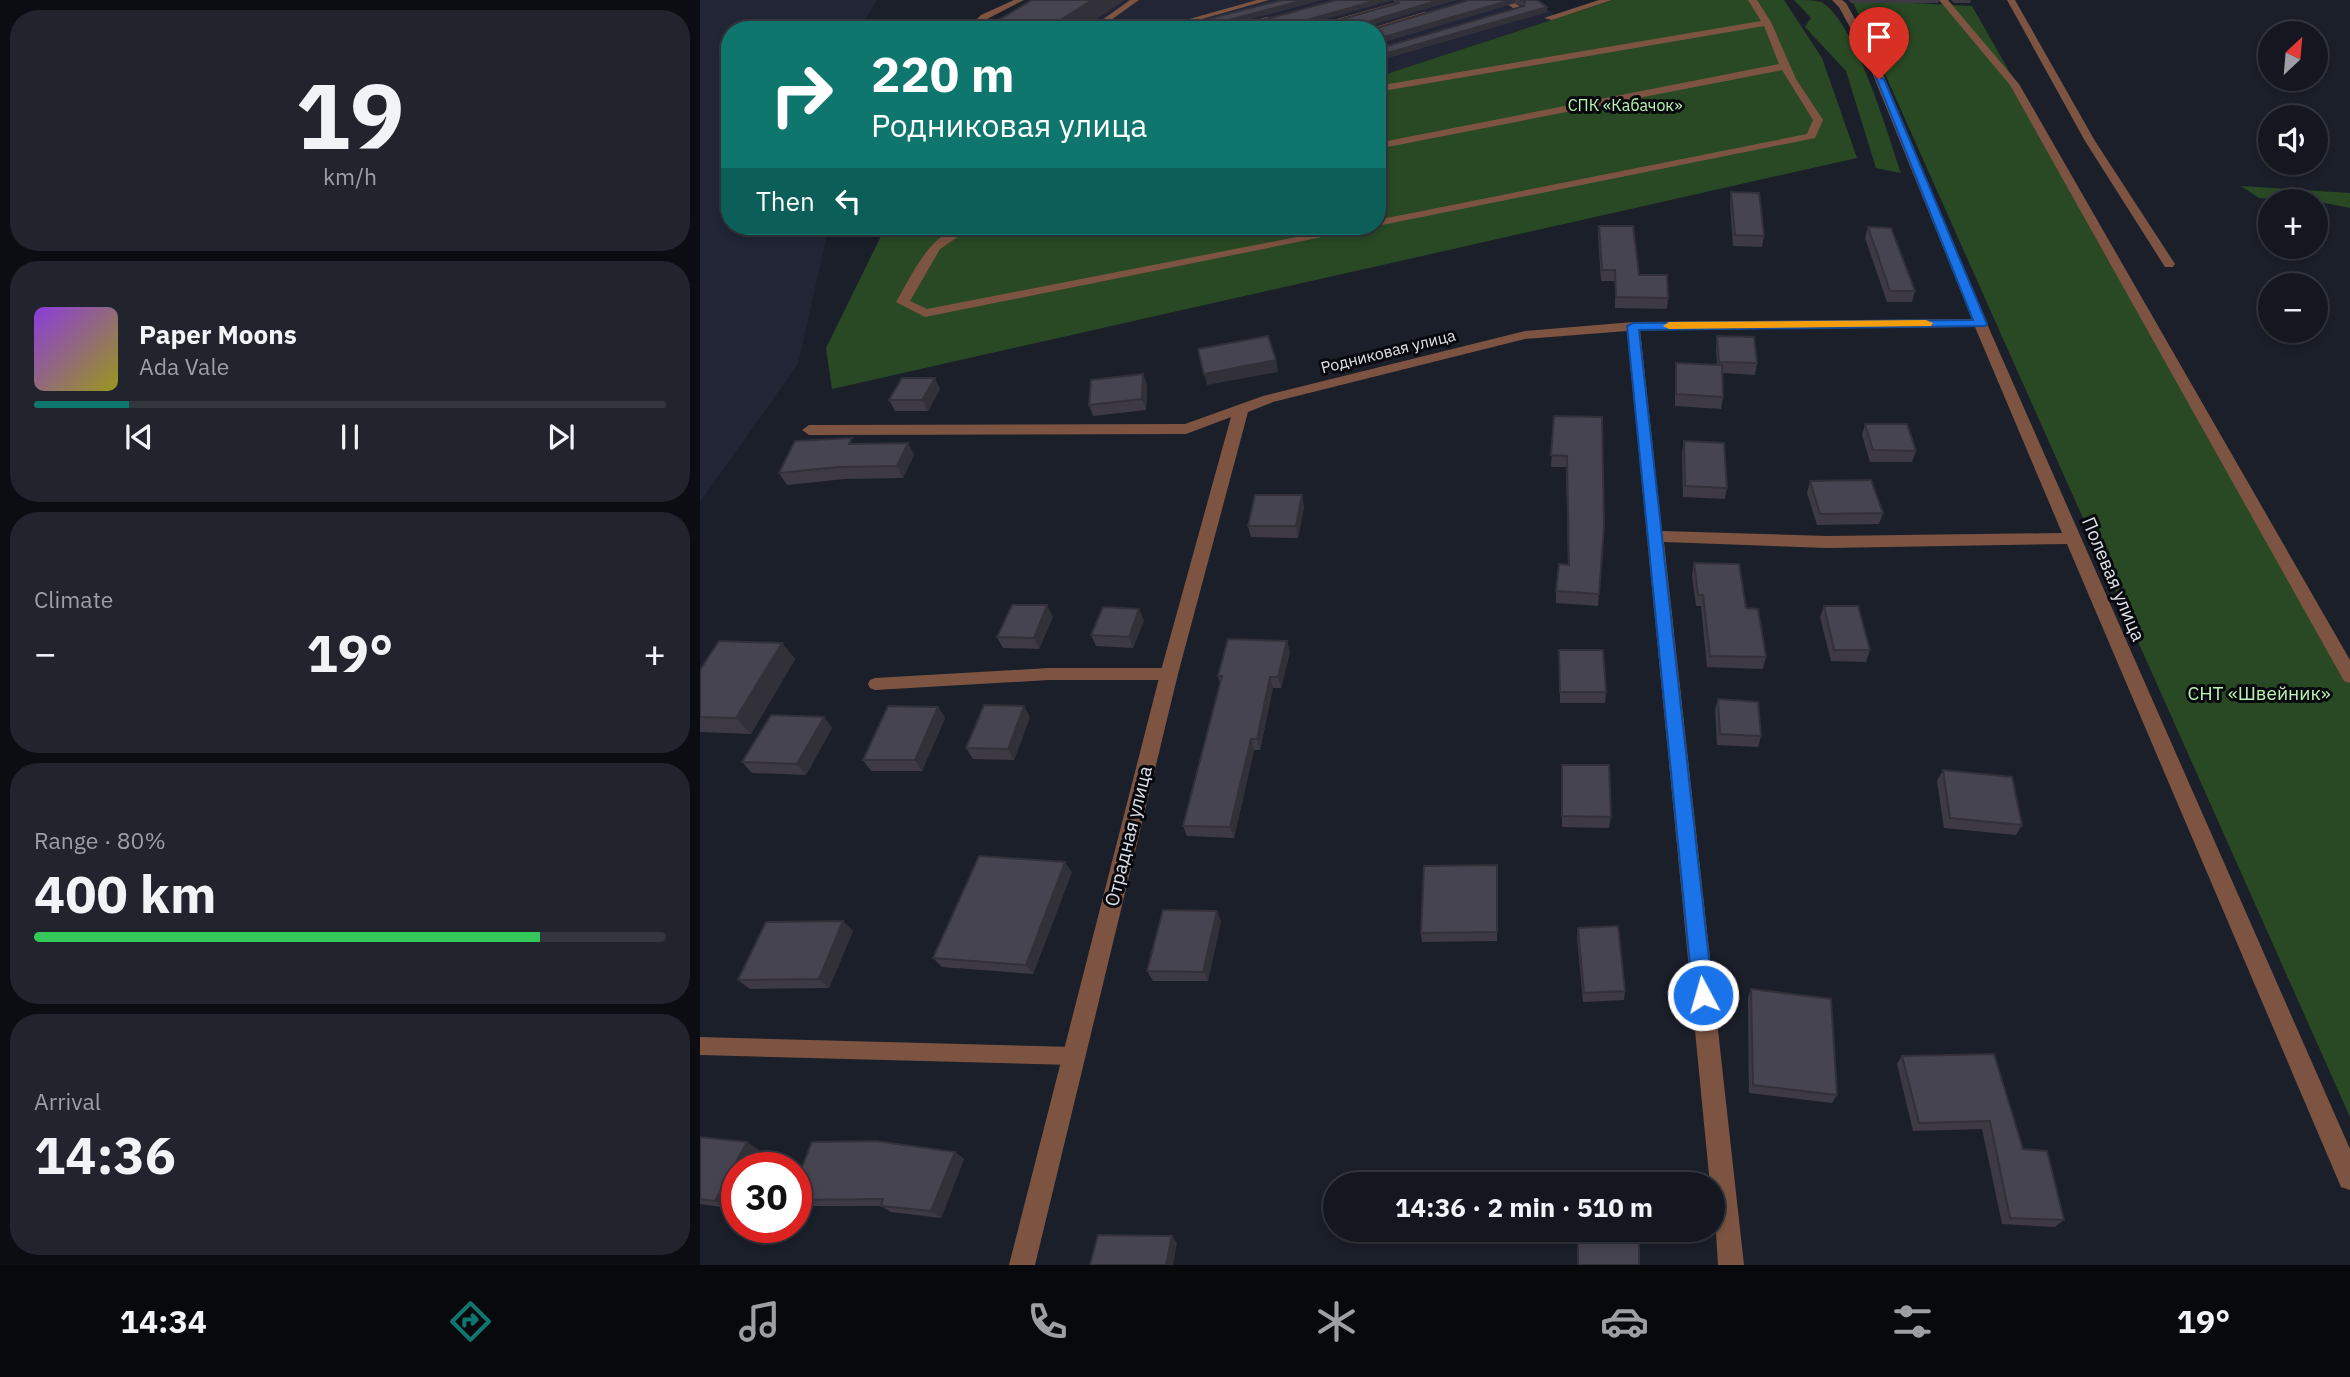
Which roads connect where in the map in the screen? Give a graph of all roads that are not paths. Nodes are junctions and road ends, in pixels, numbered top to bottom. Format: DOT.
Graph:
graph roads {
  1 [pos="1020,0"];
  2 [pos="1135,0"];
  3 [pos="1265,0"];
  4 [pos="1505,0"];
  5 [pos="1608,0"];
  6 [pos="1752,0"];
  7 [pos="1836,0"];
  8 [pos="1943,0"];
  9 [pos="2011,0"];
  10 [pos="1394,5"];
  11 [pos="1433,11"];
  12 [pos="1506,12"];
  13 [pos="1276,16"];
  14 [pos="1549,18"];
  15 [pos="980,21"];
  16 [pos="1105,21"];
  17 [pos="1190,21"];
  18 [pos="1257,21"];
  19 [pos="1334,21"];
  20 [pos="1765,23"];
  21 [pos="1386,25"];
  22 [pos="1785,66"];
  23 [pos="1386,87"];
  24 [pos="1386,144"];
  25 [pos="1386,222"];
  26 [pos="954,235"];
  27 [pos="1324,235"];
  28 [pos="2169,264"];
  29 [pos="1981,324"];
  30 [pos="1633,326"];
  31 [pos="1241,409"];
  32 [pos="809,430"];
  33 [pos="1656,536"];
  34 [pos="2074,538"];
  35 [pos="1169,674"];
  36 [pos="2350,676"];
  37 [pos="875,684"];
  38 [pos="700,1046"];
  39 [pos="1073,1056"];
  40 [pos="2350,1178"];
  41 [pos="1022,1265"];
  42 [pos="1731,1265"];
  1 -- 15 [label="lane"];
  2 -- 16 [label="lane"];
  3 -- 17 [label="lane"];
  4 -- 12 [label="lane"];
  5 -- 14 [label="street"];
  6 -- 20 [label="street"];
  7 -- 29 [label="street, Полевая улица"];
  8 -- 36 [label="street"];
  9 -- 28 [label="street"];
  10 -- 19 [label="lane"];
  11 -- 21 [label="lane"];
  13 -- 18 [label="lane"];
  20 -- 22 [label="street"];
  20 -- 23 [label="street"];
  22 -- 24 [label="street"];
  22 -- 25 [label="street"];
  26 -- 27 [label="street"];
  29 -- 30 [label="street, Родниковая улица"];
  29 -- 34 [label="street, Полевая улица"];
  30 -- 31 [label="street, Родниковая улица"];
  30 -- 33 [label="street"];
  31 -- 32 [label="street, Родниковая улица"];
  31 -- 35 [label="street, Отрадная улица"];
  33 -- 34 [label="street"];
  33 -- 42 [label="street"];
  34 -- 40 [label="street, Полевая улица"];
  35 -- 37 [label="lane"];
  35 -- 39 [label="street, Отрадная улица"];
  38 -- 39 [label="lane"];
  39 -- 41 [label="street, Отрадная улица"];
}
